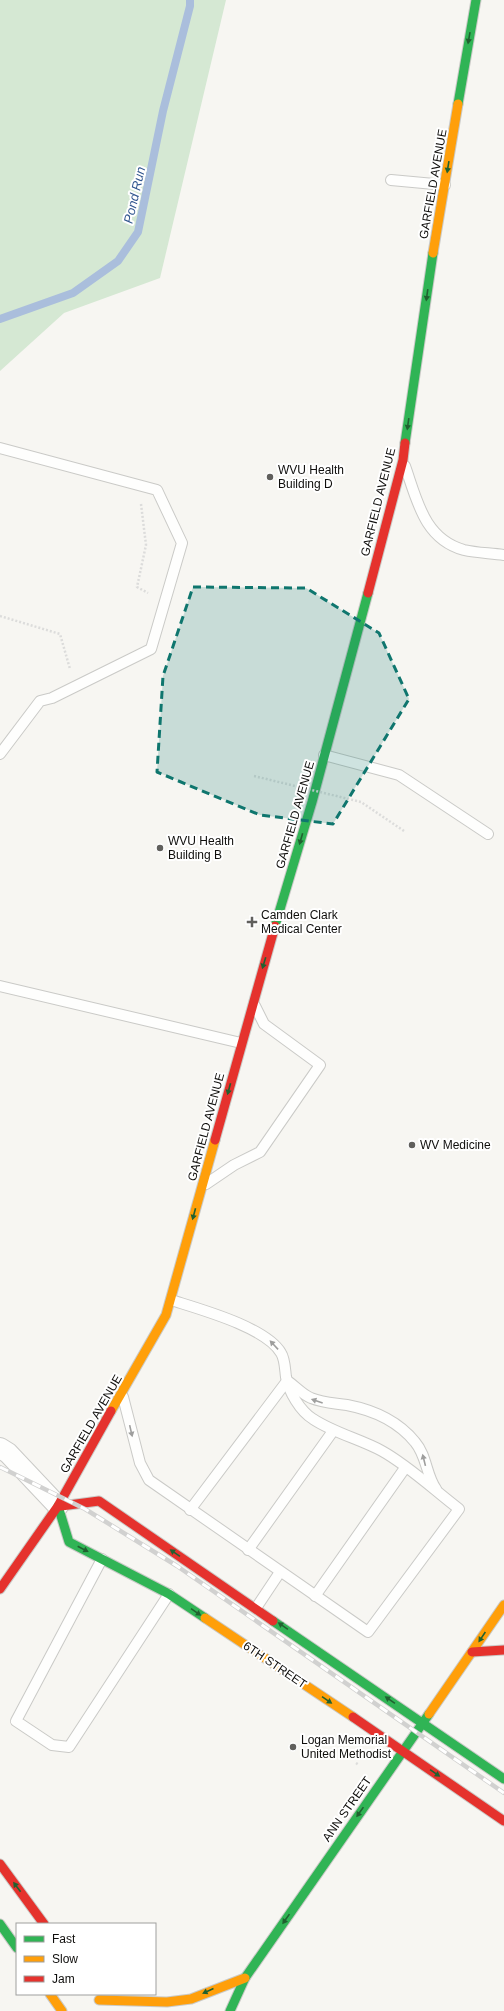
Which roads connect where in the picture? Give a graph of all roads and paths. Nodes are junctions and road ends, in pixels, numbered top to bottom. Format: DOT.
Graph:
graph roads {
  1 [pos="476,0"];
  2 [pos="391,180"];
  3 [pos="445,185"];
  4 [pos="0,448"];
  5 [pos="403,460"];
  6 [pos="139,485"];
  7 [pos="504,554"];
  8 [pos="164,602"];
  9 [pos="0,616"];
  10 [pos="76,686"];
  11 [pos="0,754"];
  12 [pos="324,755"];
  13 [pos="254,776"];
  14 [pos="404,831"];
  15 [pos="488,834"];
  16 [pos="0,986"];
  17 [pos="253,1001"];
  18 [pos="241,1043"];
  19 [pos="201,1190"];
  20 [pos="171,1300"];
  21 [pos="287,1381"];
  22 [pos="122,1393"];
  23 [pos="333,1431"];
  24 [pos="0,1448"];
  25 [pos="406,1468"];
  26 [pos="441,1495"];
  27 [pos="58,1506"];
  28 [pos="190,1510"];
  29 [pos="248,1550"];
  30 [pos="102,1559"];
  31 [pos="280,1572"];
  32 [pos="0,1589"];
  33 [pos="169,1594"];
  34 [pos="315,1596"];
  35 [pos="504,1605"];
  36 [pos="256,1608"];
  37 [pos="504,1650"];
  38 [pos="472,1652"];
  39 [pos="422,1722"];
  40 [pos="403,1751"];
  41 [pos="504,1779"];
  42 [pos="504,1821"];
  43 [pos="0,1864"];
  44 [pos="43,1923"];
  45 [pos="2,1927"];
  46 [pos="16,1947"];
  47 [pos="245,1978"];
  48 [pos="51,1995"];
  49 [pos="96,1997"];
  50 [pos="62,2011"];
  51 [pos="105,2011"];
  52 [pos="230,2011"];
  1 -- 3 [label="main road, GARFIELD AVENUE, one-way"];
  2 -- 3 [label="lane"];
  3 -- 5 [label="main road, GARFIELD AVENUE, one-way"];
  4 -- 6 [label="lane"];
  5 -- 7 [label="lane"];
  5 -- 12 [label="main road, GARFIELD AVENUE"];
  6 -- 8 [label="path"];
  6 -- 8 [label="lane"];
  8 -- 10 [label="lane"];
  9 -- 10 [label="path"];
  10 -- 11 [label="lane"];
  12 -- 15 [label="lane"];
  12 -- 17 [label="main road, GARFIELD AVENUE, one-way"];
  13 -- 14 [label="path, bridge"];
  16 -- 18 [label="lane"];
  17 -- 18 [label="main road, GARFIELD AVENUE"];
  17 -- 19 [label="lane"];
  18 -- 19 [label="main road, GARFIELD AVENUE, one-way"];
  19 -- 20 [label="main road, GARFIELD AVENUE, one-way"];
  21 -- 20 [label="lane, one-way"];
  20 -- 22 [label="main road, GARFIELD AVENUE"];
  21 -- 23 [label="lane"];
  26 -- 21 [label="lane, one-way"];
  21 -- 28 [label="lane"];
  22 -- 27 [label="main road, GARFIELD AVENUE"];
  22 -- 28 [label="lane, one-way"];
  23 -- 25 [label="lane"];
  23 -- 29 [label="lane"];
  24 -- 27 [label="street, 6TH STREET"];
  25 -- 26 [label="lane"];
  25 -- 34 [label="lane"];
  26 -- 34 [label="lane"];
  27 -- 30 [label="main road, 6TH STREET, one-way"];
  27 -- 32 [label="main road, GARFIELD AVENUE"];
  36 -- 27 [label="main road, one-way"];
  28 -- 29 [label="lane"];
  29 -- 31 [label="lane"];
  30 -- 33 [label="main road, 6TH STREET"];
  30 -- 33 [label="lane"];
  31 -- 34 [label="lane"];
  31 -- 36 [label="lane"];
  33 -- 40 [label="main road, 6TH STREET, one-way"];
  35 -- 38 [label="main road, ANN STREET, one-way"];
  39 -- 36 [label="main road, one-way"];
  37 -- 38 [label="main road"];
  38 -- 39 [label="main road, ANN STREET"];
  39 -- 40 [label="main road, ANN STREET"];
  39 -- 41 [label="main road"];
  40 -- 42 [label="main road, 6TH STREET, one-way"];
  40 -- 47 [label="main road, ANN STREET, one-way"];
  44 -- 43 [label="main road, one-way"];
  45 -- 46 [label="main road"];
  47 -- 49 [label="main road, one-way"];
  47 -- 52 [label="main road, ANN STREET"];
  48 -- 50 [label="main road"];
  49 -- 51 [label="main road"];
}
